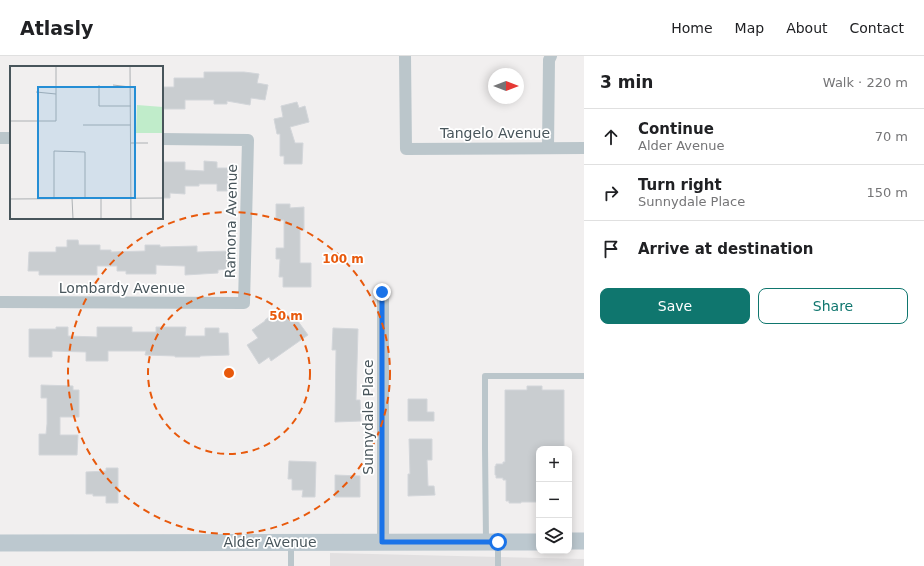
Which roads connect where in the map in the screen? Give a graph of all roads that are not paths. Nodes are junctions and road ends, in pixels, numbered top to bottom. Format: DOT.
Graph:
graph roads {
  1 [pos="405,56"];
  2 [pos="550,56"];
  3 [pos="163,139"];
  4 [pos="548,148"];
  5 [pos="584,148"];
  6 [pos="382,292"];
  7 [pos="0,302"];
  8 [pos="244,303"];
  9 [pos="584,376"];
  10 [pos="572,541"];
  11 [pos="584,541"];
  12 [pos="291,542"];
  13 [pos="382,542"];
  14 [pos="492,542"];
  15 [pos="536,542"];
  16 [pos="0,543"];
  17 [pos="290,566"];
  18 [pos="498,566"];
  1 -- 4 [label="street, Tangelo Avenue"];
  2 -- 4 [label="street"];
  3 -- 8 [label="street, Ramona Avenue"];
  4 -- 5 [label="street, Tangelo Avenue"];
  6 -- 13 [label="street, Sunnydale Place"];
  7 -- 8 [label="street, Lombardy Avenue"];
  9 -- 14 [label="lane"];
  10 -- 11 [label="main road"];
  12 -- 13 [label="main road, Alder Avenue"];
  12 -- 16 [label="main road, Alder Avenue"];
  12 -- 17 [label="lane"];
  13 -- 14 [label="main road, Alder Avenue"];
  14 -- 15 [label="main road, Alder Avenue"];
  14 -- 18 [label="lane"];
}
